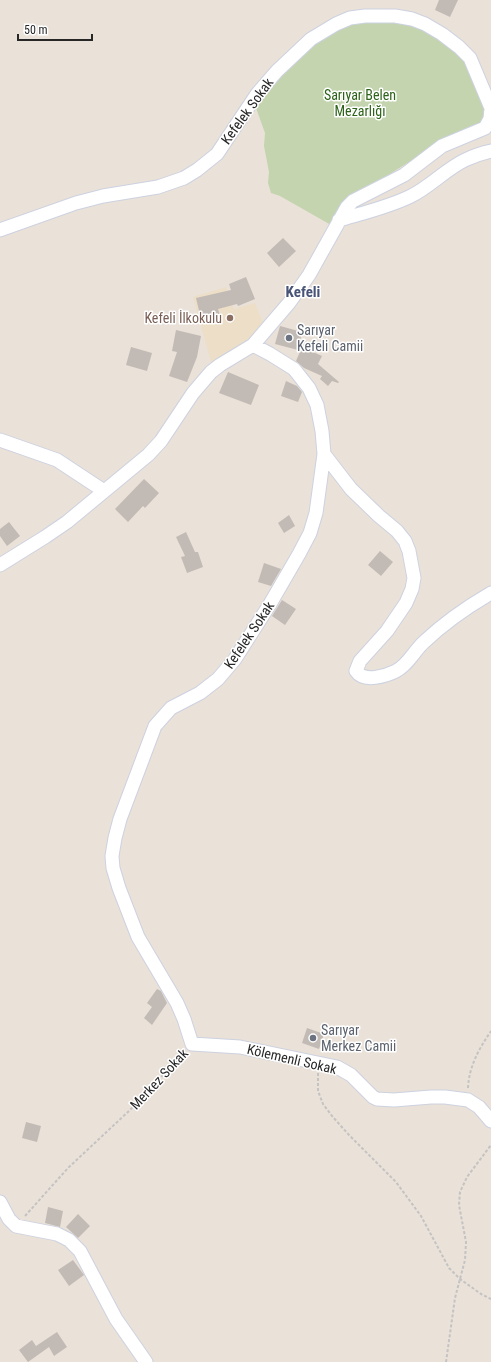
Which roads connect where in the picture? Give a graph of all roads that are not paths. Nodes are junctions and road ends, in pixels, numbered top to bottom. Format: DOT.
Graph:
graph roads {
  1 [pos="491,151"];
  2 [pos="339,220"];
  3 [pos="0,230"];
  4 [pos="253,345"];
  5 [pos="0,440"];
  6 [pos="324,454"];
  7 [pos="104,491"];
  8 [pos="0,565"];
  9 [pos="491,593"];
  10 [pos="112,856"];
  11 [pos="192,1044"];
  12 [pos="491,1122"];
  13 [pos="0,1202"];
  14 [pos="146,1362"];
  1 -- 2 [label="street"];
  2 -- 3 [label="street, Kefelek Sokak"];
  2 -- 4 [label="street, Kefelek Sokak"];
  4 -- 6 [label="street, Kefelek Sokak"];
  4 -- 7 [label="street, Kefelek Sokak"];
  5 -- 7 [label="street"];
  6 -- 9 [label="street"];
  6 -- 10 [label="street, Kefelek Sokak"];
  7 -- 8 [label="street, Kefelek Sokak"];
  10 -- 11 [label="street, Merkez Sokak"];
  11 -- 12 [label="street, Kölemenli Sokak"];
  13 -- 14 [label="street"];
}
